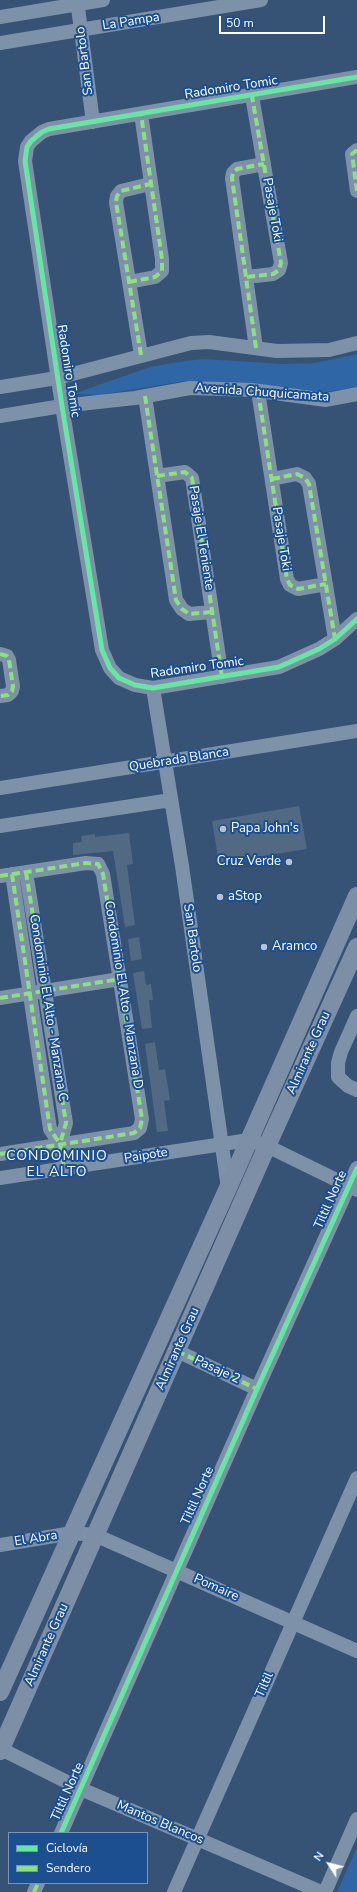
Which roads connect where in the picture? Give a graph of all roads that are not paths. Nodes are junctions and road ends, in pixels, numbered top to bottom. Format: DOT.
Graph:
graph roads {
  1 [pos="103,0"];
  2 [pos="261,0"];
  3 [pos="78,2"];
  4 [pos="0,17"];
  5 [pos="82,30"];
  6 [pos="0,43"];
  7 [pos="357,77"];
  8 [pos="252,96"];
  9 [pos="141,114"];
  10 [pos="92,122"];
  11 [pos="357,150"];
  12 [pos="264,164"];
  13 [pos="150,184"];
  14 [pos="357,191"];
  15 [pos="246,277"];
  16 [pos="129,282"];
  17 [pos="357,343"];
  18 [pos="256,348"];
  19 [pos="141,355"];
  20 [pos="57,378"];
  21 [pos="0,387"];
  22 [pos="258,390"];
  23 [pos="357,394"];
  24 [pos="145,396"];
  25 [pos="62,406"];
  26 [pos="0,416"];
  27 [pos="157,476"];
  28 [pos="272,478"];
  29 [pos="326,584"];
  30 [pos="212,612"];
  31 [pos="357,620"];
  32 [pos="335,639"];
  33 [pos="0,654"];
  34 [pos="222,677"];
  35 [pos="152,688"];
  36 [pos="0,696"];
  37 [pos="357,731"];
  38 [pos="165,762"];
  39 [pos="0,788"];
  40 [pos="171,800"];
  41 [pos="0,826"];
  42 [pos="26,872"];
  43 [pos="6,875"];
  44 [pos="357,896"];
  45 [pos="355,955"];
  46 [pos="120,979"];
  47 [pos="45,991"];
  48 [pos="30,993"];
  49 [pos="0,998"];
  50 [pos="357,1016"];
  51 [pos="352,1088"];
  52 [pos="249,1140"];
  53 [pos="60,1144"];
  54 [pos="222,1144"];
  55 [pos="267,1146"];
  56 [pos="0,1154"];
  57 [pos="64,1168"];
  58 [pos="357,1168"];
  59 [pos="0,1178"];
  60 [pos="228,1188"];
  61 [pos="353,1188"];
  62 [pos="177,1351"];
  63 [pos="257,1388"];
  64 [pos="357,1478"];
  65 [pos="72,1533"];
  66 [pos="95,1535"];
  67 [pos="0,1545"];
  68 [pos="177,1571"];
  69 [pos="293,1622"];
  70 [pos="357,1651"];
  71 [pos="0,1692"];
  72 [pos="0,1750"];
  73 [pos="81,1789"];
  74 [pos="357,1819"];
  75 [pos="61,1832"];
  76 [pos="197,1839"];
  77 [pos="174,1892"];
  78 [pos="321,1892"];
  79 [pos="325,1892"];
  1 -- 3 [label="street, La Pampa"];
  2 -- 5 [label="street, La Pampa"];
  3 -- 4 [label="street, La Pampa"];
  3 -- 5 [label="street, San Bartolo"];
  5 -- 6 [label="street, La Pampa"];
  5 -- 10 [label="street, San Bartolo"];
  7 -- 8 [label="street, Radomiro Tomic"];
  8 -- 9 [label="street, Radomiro Tomic"];
  8 -- 12 [label="street, Pasaje Toki"];
  9 -- 10 [label="street, Radomiro Tomic"];
  9 -- 13 [label="street"];
  10 -- 20 [label="street, Radomiro Tomic"];
  11 -- 14 [label="street"];
  12 -- 15 [label="street, Pasaje Toki"];
  12 -- 15 [label="street, Pasaje Toki"];
  13 -- 16 [label="street"];
  13 -- 16 [label="street"];
  15 -- 18 [label="street, Pasaje Toki"];
  16 -- 19 [label="street"];
  17 -- 18 [label="street"];
  18 -- 19 [label="street"];
  19 -- 20 [label="street"];
  20 -- 21 [label="street"];
  20 -- 25 [label="street, Radomiro Tomic"];
  22 -- 23 [label="street, Avenida Chuquicamata"];
  22 -- 24 [label="street, Avenida Chuquicamata"];
  22 -- 28 [label="street, Pasaje Toki"];
  24 -- 25 [label="street, Avenida Chuquicamata"];
  24 -- 27 [label="street"];
  25 -- 26 [label="street, Avenida Chuquicamata"];
  25 -- 35 [label="street, Radomiro Tomic"];
  27 -- 30 [label="street"];
  27 -- 30 [label="street, Pasaje El Teniente"];
  28 -- 29 [label="street"];
  28 -- 29 [label="street, Pasaje Toki"];
  29 -- 32 [label="street"];
  30 -- 34 [label="street, Pasaje El Teniente"];
  31 -- 32 [label="street, Radomiro Tomic"];
  32 -- 34 [label="street, Radomiro Tomic"];
  33 -- 36 [label="street"];
  34 -- 35 [label="street, Radomiro Tomic"];
  35 -- 38 [label="street, San Bartolo"];
  37 -- 38 [label="street, Quebrada Blanca"];
  38 -- 39 [label="street, Quebrada Blanca"];
  38 -- 40 [label="street, San Bartolo"];
  40 -- 41 [label="street"];
  40 -- 54 [label="street, San Bartolo"];
  42 -- 43 [label="street"];
  42 -- 46 [label="street, Condominio El Alto - Manzana D"];
  42 -- 47 [label="street, Condominio El Alto - Manzana C"];
  43 -- 48 [label="street"];
  44 -- 52 [label="main road, Almirante Grau"];
  45 -- 55 [label="main road, Almirante Grau"];
  46 -- 47 [label="street"];
  46 -- 53 [label="street, Condominio El Alto - Manzana D"];
  47 -- 48 [label="street"];
  47 -- 53 [label="street, Condominio El Alto - Manzana C"];
  48 -- 49 [label="street"];
  48 -- 53 [label="street"];
  50 -- 51 [label="street"];
  52 -- 54 [label="street, Paipote"];
  52 -- 55 [label="street, Paipote"];
  52 -- 60 [label="main road, Almirante Grau"];
  53 -- 56 [label="street"];
  53 -- 57 [label="street"];
  54 -- 57 [label="street, Paipote"];
  54 -- 60 [label="street, San Bartolo"];
  55 -- 61 [label="street, Paipote"];
  55 -- 62 [label="main road, Almirante Grau"];
  57 -- 59 [label="street, Paipote"];
  58 -- 61 [label="street, Tiltil Norte"];
  60 -- 65 [label="main road, Almirante Grau"];
  61 -- 63 [label="street, Tiltil Norte"];
  62 -- 63 [label="street, Pasaje 2"];
  62 -- 66 [label="main road, Almirante Grau"];
  63 -- 68 [label="street, Tiltil Norte"];
  64 -- 69 [label="street, Tiltil"];
  65 -- 66 [label="street, Pomaire"];
  65 -- 67 [label="street, El Abra"];
  65 -- 71 [label="main road, Almirante Grau"];
  66 -- 68 [label="street, Pomaire"];
  66 -- 72 [label="main road, Almirante Grau"];
  68 -- 69 [label="street, Pomaire"];
  68 -- 73 [label="street, Tiltil Norte"];
  69 -- 70 [label="street, Pomaire"];
  69 -- 76 [label="street, Tiltil"];
  72 -- 73 [label="street, Mantos Blancos"];
  73 -- 75 [label="street, Tiltil Norte"];
  73 -- 76 [label="street, Mantos Blancos"];
  74 -- 79 [label="street"];
  76 -- 77 [label="street, Tiltil"];
  76 -- 78 [label="street, Mantos Blancos"];
}
